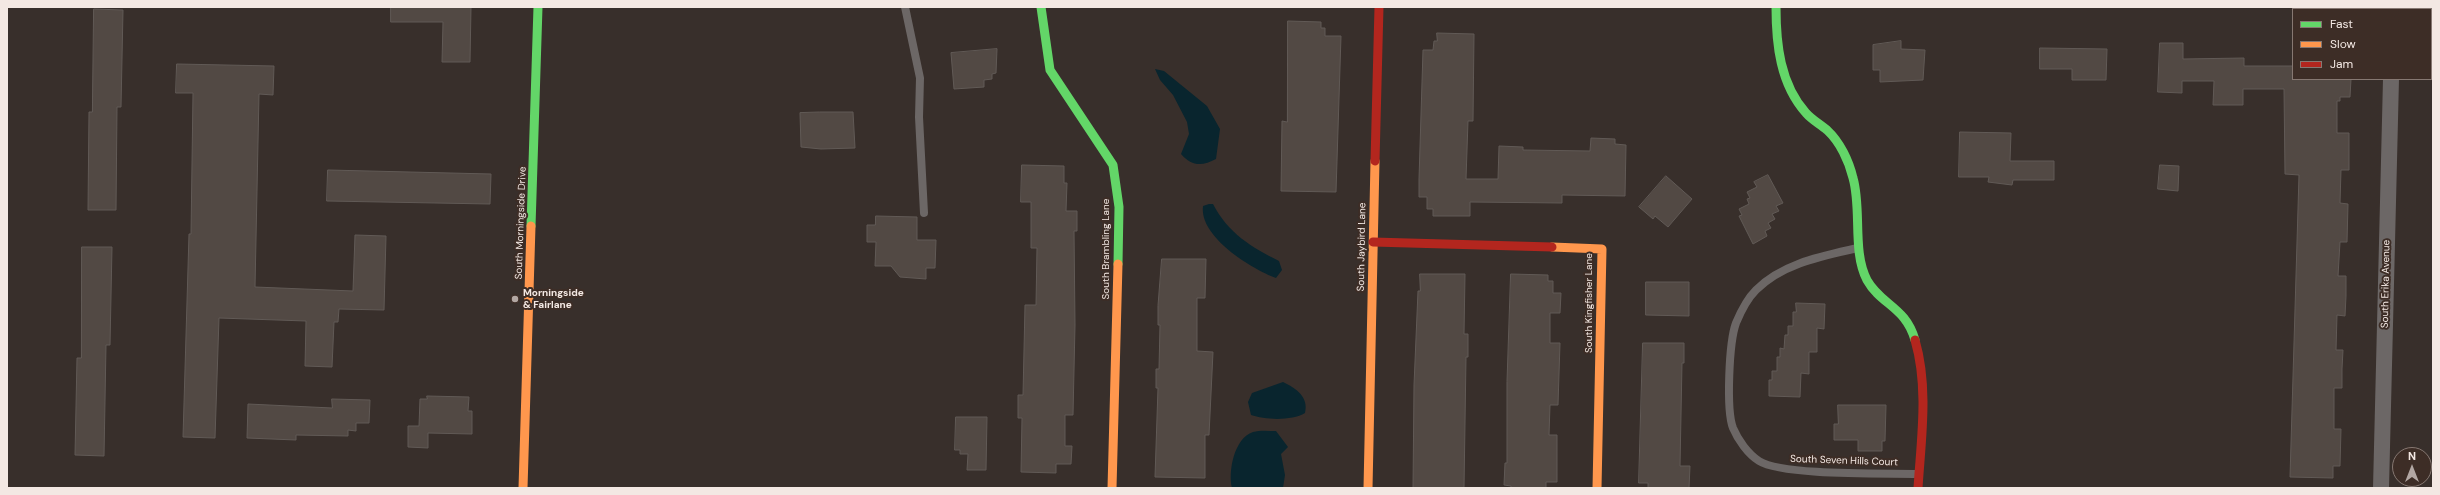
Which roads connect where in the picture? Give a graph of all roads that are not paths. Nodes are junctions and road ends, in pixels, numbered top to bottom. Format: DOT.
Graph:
graph roads {
  1 [pos="538,7"];
  2 [pos="905,7"];
  3 [pos="1041,7"];
  4 [pos="1379,7"];
  5 [pos="1776,7"];
  6 [pos="2391,80"];
  7 [pos="924,213"];
  8 [pos="1373,242"];
  9 [pos="1859,247"];
  10 [pos="1919,474"];
  11 [pos="523,488"];
  12 [pos="1112,488"];
  13 [pos="1368,488"];
  14 [pos="1597,488"];
  15 [pos="1918,488"];
  16 [pos="2381,488"];
  1 -- 11 [label="street, South Morningside Drive"];
  2 -- 7 [label="lane"];
  3 -- 12 [label="street, South Brambling Lane"];
  4 -- 8 [label="street, South Jaybird Lane"];
  5 -- 9 [label="street"];
  6 -- 16 [label="street, South Erika Avenue"];
  8 -- 13 [label="street, South Jaybird Lane"];
  8 -- 14 [label="street, South Kingfisher Lane"];
  9 -- 10 [label="street"];
  9 -- 10 [label="lane, South Seven Hills Court"];
  10 -- 15 [label="street"];
}
